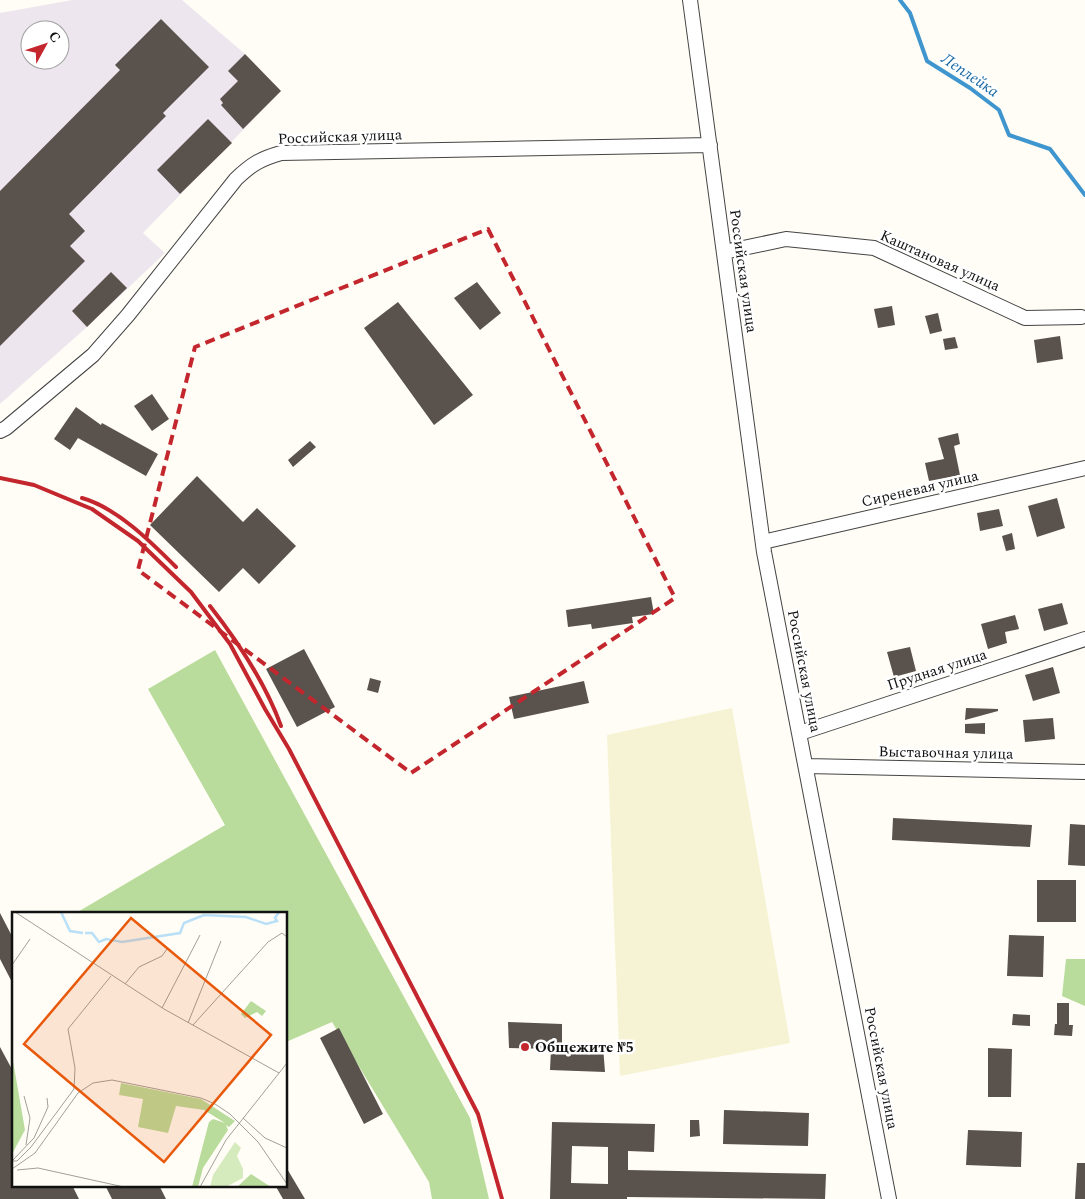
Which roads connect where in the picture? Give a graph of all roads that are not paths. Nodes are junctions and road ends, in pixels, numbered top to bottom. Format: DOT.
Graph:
graph roads {
  1 [pos="690,0"];
  2 [pos="710,145"];
  3 [pos="724,252"];
  4 [pos="1081,317"];
  5 [pos="0,431"];
  6 [pos="1085,468"];
  7 [pos="763,542"];
  8 [pos="1085,639"];
  9 [pos="800,733"];
  10 [pos="806,766"];
  11 [pos="1085,772"];
  12 [pos="889,1199"];
  1 -- 2 [label="street, Российская улица"];
  2 -- 3 [label="street, Российская улица"];
  2 -- 5 [label="street, Российская улица"];
  3 -- 4 [label="street, Каштановая улица"];
  3 -- 7 [label="street, Российская улица"];
  6 -- 7 [label="street, Сиреневая улица"];
  7 -- 9 [label="street, Российская улица"];
  8 -- 9 [label="street, Прудная улица"];
  9 -- 10 [label="street, Российская улица"];
  10 -- 11 [label="street, Выставочная улица"];
  10 -- 12 [label="street, Российская улица"];
}
